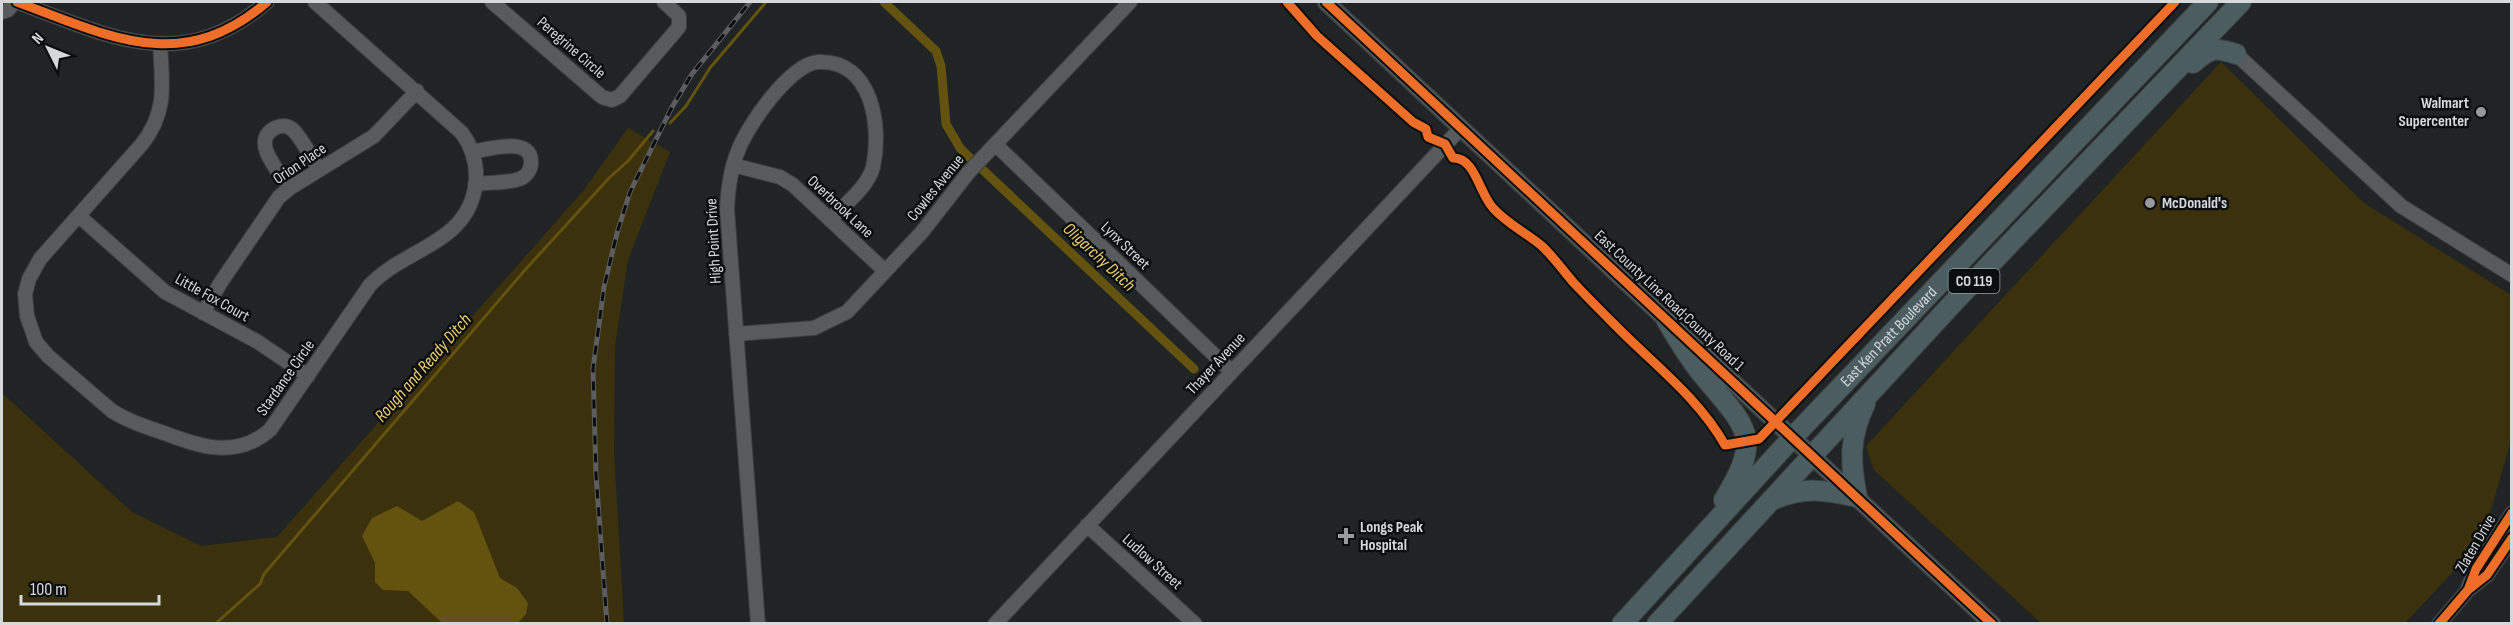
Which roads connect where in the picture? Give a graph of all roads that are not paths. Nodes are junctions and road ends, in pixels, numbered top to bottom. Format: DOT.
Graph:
graph roads {
  1 [pos="16,2"];
  2 [pos="267,2"];
  3 [pos="315,2"];
  4 [pos="492,2"];
  5 [pos="664,2"];
  6 [pos="1130,2"];
  7 [pos="1326,2"];
  8 [pos="2208,2"];
  9 [pos="2215,2"];
  10 [pos="2241,2"];
  11 [pos="2247,2"];
  12 [pos="2,12"];
  13 [pos="160,44"];
  14 [pos="2222,45"];
  15 [pos="417,91"];
  16 [pos="1461,128"];
  17 [pos="995,144"];
  18 [pos="472,152"];
  19 [pos="733,165"];
  20 [pos="319,170"];
  21 [pos="475,184"];
  22 [pos="290,188"];
  23 [pos="79,216"];
  24 [pos="830,219"];
  25 [pos="885,271"];
  26 [pos="2511,275"];
  27 [pos="203,313"];
  28 [pos="1667,321"];
  29 [pos="736,334"];
  30 [pos="1232,372"];
  31 [pos="308,376"];
  32 [pos="1875,386"];
  33 [pos="1793,437"];
  34 [pos="1811,455"];
  35 [pos="1857,497"];
  36 [pos="1767,502"];
  37 [pos="2511,513"];
  38 [pos="1088,525"];
  39 [pos="1701,537"];
  40 [pos="2511,538"];
  41 [pos="2468,590"];
  42 [pos="758,624"];
  43 [pos="994,624"];
  44 [pos="1195,624"];
  45 [pos="1622,624"];
  46 [pos="1657,624"];
  47 [pos="1992,624"];
  48 [pos="2439,624"];
  1 -- 12 [label="street"];
  1 -- 13 [label="street"];
  2 -- 13 [label="street"];
  3 -- 15 [label="street, Stardance Circle"];
  4 -- 5 [label="street, Peregrine Circle"];
  6 -- 17 [label="street, Cowles Avenue"];
  7 -- 16 [label="main road, East County Line Road;County Road 1"];
  8 -- 33 [label="highway, East Ken Pratt Boulevard / CO 119"];
  9 -- 14 [label="highway"];
  10 -- 14 [label="highway, East Ken Pratt Boulevard / CO 119"];
  11 -- 14 [label="highway"];
  13 -- 23 [label="street, Stardance Circle"];
  14 -- 26 [label="street"];
  14 -- 32 [label="highway, East Ken Pratt Boulevard / CO 119"];
  15 -- 18 [label="street, Stardance Circle"];
  15 -- 20 [label="street, Orion Place"];
  16 -- 28 [label="main road, East County Line Road;County Road 1"];
  16 -- 30 [label="street, Thayer Avenue"];
  17 -- 25 [label="street, Cowles Avenue"];
  17 -- 30 [label="street, Lynx Street"];
  18 -- 21 [label="street, Stardance Circle"];
  18 -- 21 [label="street"];
  19 -- 24 [label="street, Overbrook Lane"];
  19 -- 24 [label="street, High Point Drive"];
  19 -- 29 [label="street, High Point Drive"];
  20 -- 22 [label="street, Orion Place"];
  20 -- 22 [label="street"];
  21 -- 31 [label="street, Stardance Circle"];
  22 -- 27 [label="street, Orion Place"];
  23 -- 27 [label="street, Little Fox Court"];
  23 -- 31 [label="street, Stardance Circle"];
  24 -- 25 [label="street, Overbrook Lane"];
  25 -- 29 [label="street, Cowles Avenue"];
  27 -- 31 [label="street, Little Fox Court"];
  28 -- 33 [label="main road, East County Line Road;County Road 1"];
  28 -- 39 [label="highway"];
  29 -- 42 [label="street, High Point Drive"];
  30 -- 38 [label="street, Thayer Avenue"];
  32 -- 34 [label="highway, East Ken Pratt Boulevard / CO 119"];
  32 -- 35 [label="highway"];
  33 -- 34 [label="main road, East County Line Road;County Road 1"];
  33 -- 39 [label="highway, East Ken Pratt Boulevard / CO 119"];
  34 -- 35 [label="main road, East County Line Road;County Road 1"];
  34 -- 36 [label="highway, East Ken Pratt Boulevard / CO 119"];
  35 -- 36 [label="highway"];
  35 -- 47 [label="main road, East County Line Road;County Road 1"];
  36 -- 46 [label="highway, East Ken Pratt Boulevard / CO 119"];
  37 -- 41 [label="street, Zlaten Drive"];
  38 -- 43 [label="street, Thayer Avenue"];
  38 -- 44 [label="street, Ludlow Street"];
  39 -- 45 [label="highway, East Ken Pratt Boulevard / CO 119"];
  40 -- 41 [label="street, Zlaten Drive"];
  41 -- 48 [label="street, Zlaten Drive"];
}
